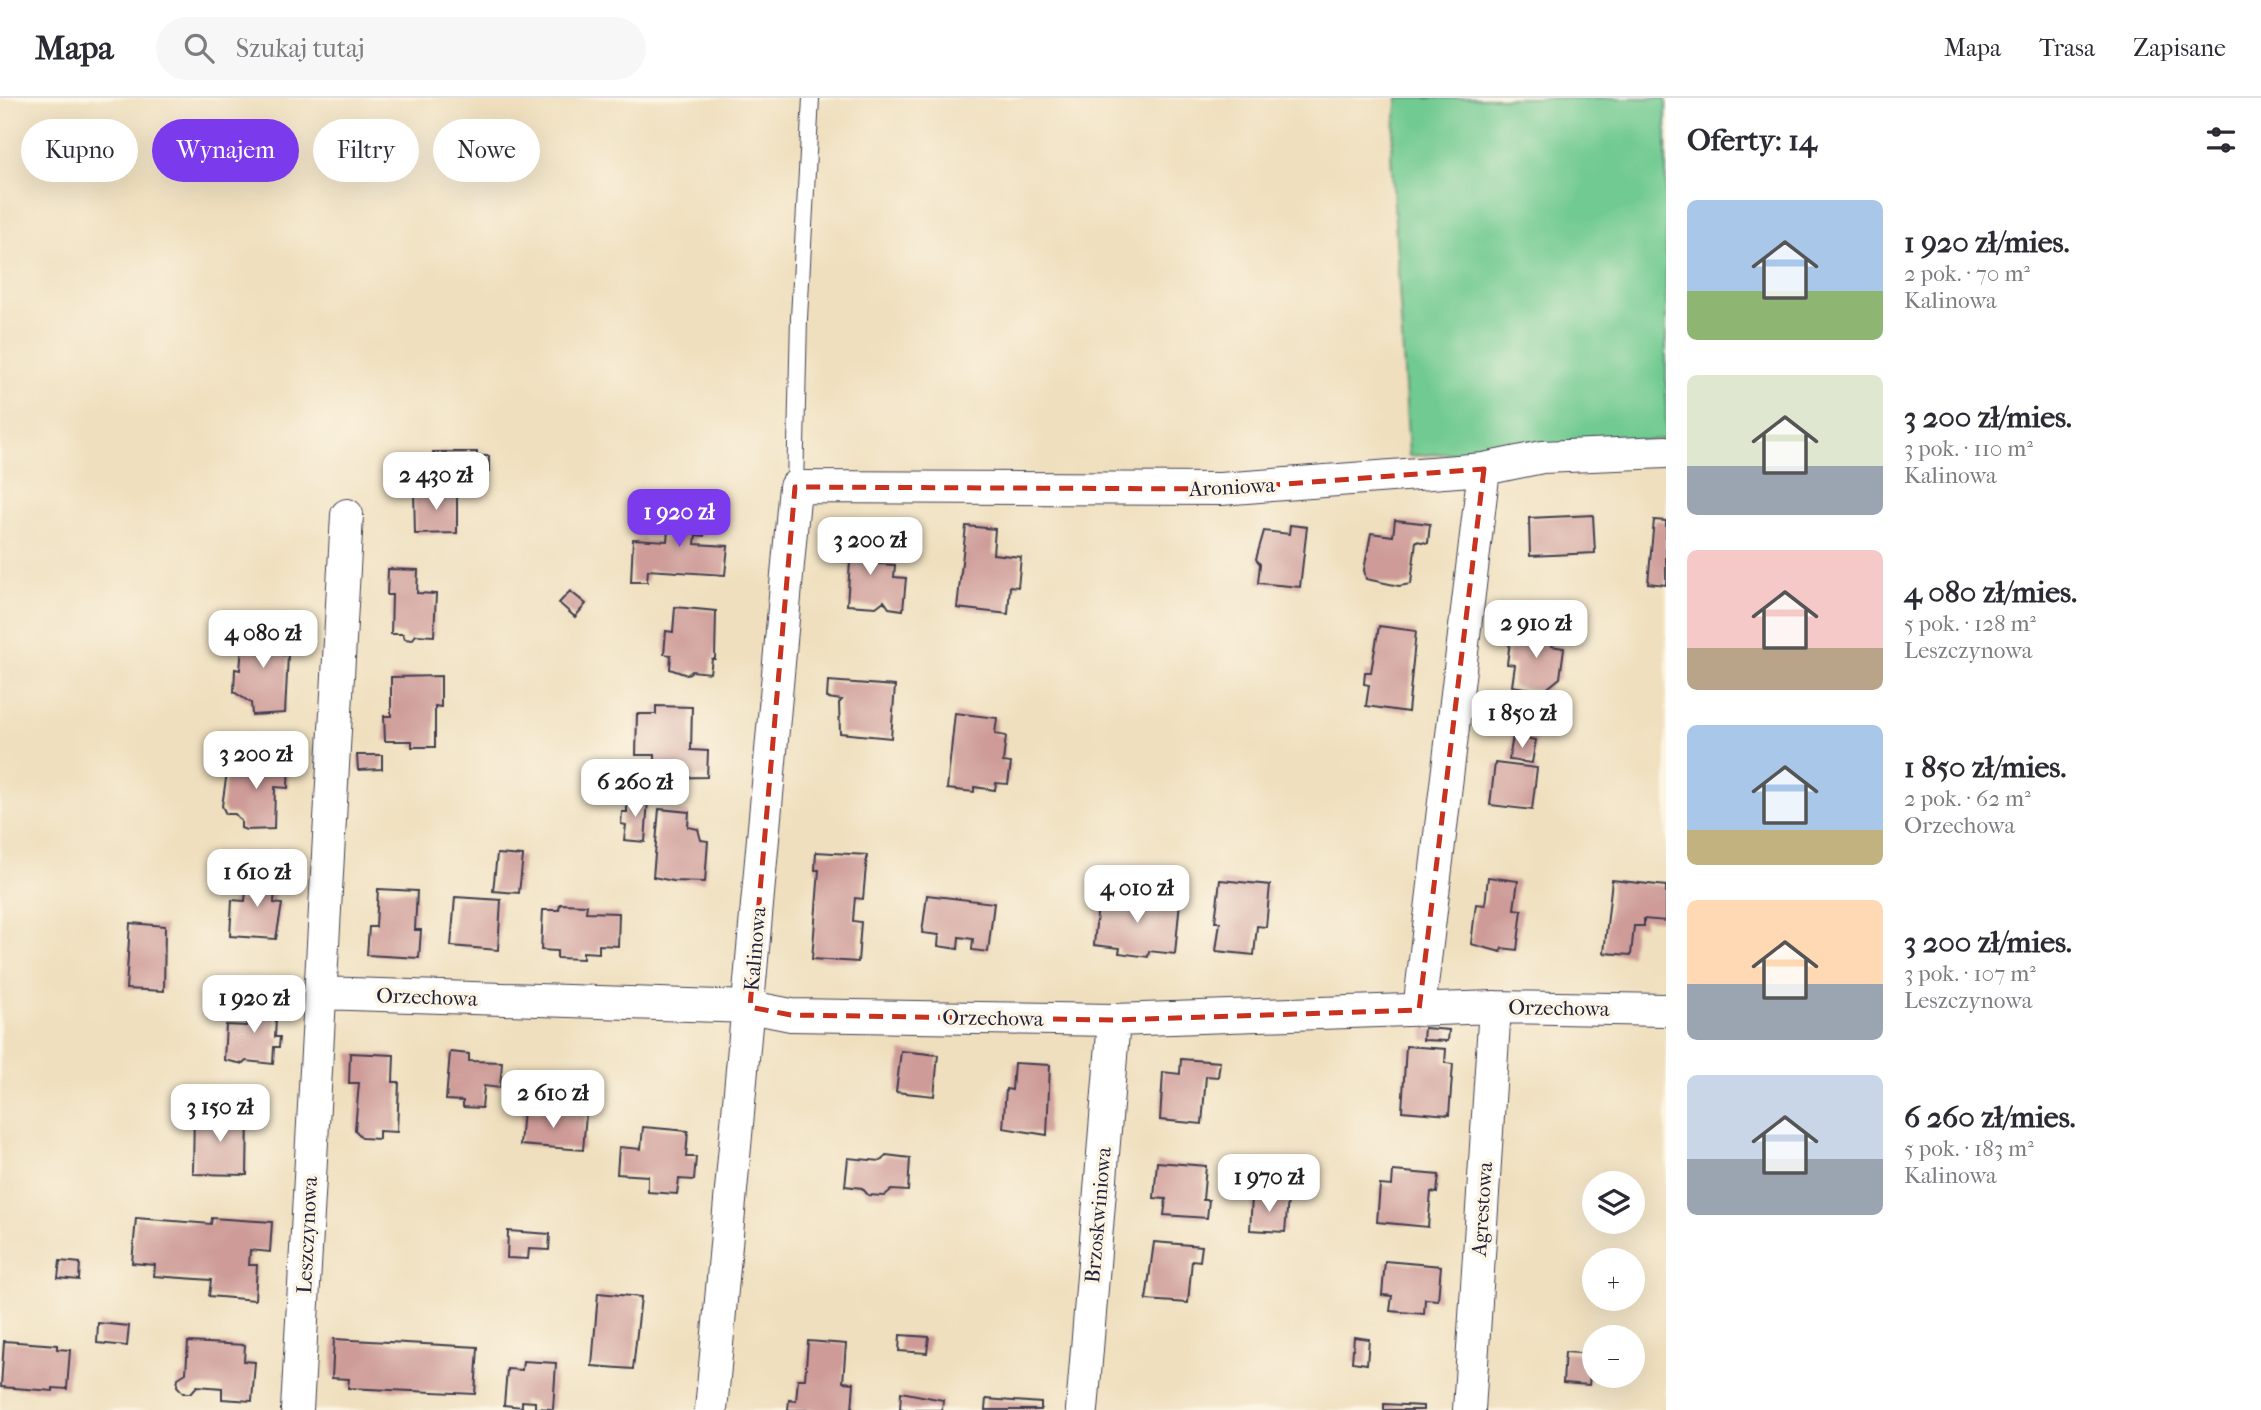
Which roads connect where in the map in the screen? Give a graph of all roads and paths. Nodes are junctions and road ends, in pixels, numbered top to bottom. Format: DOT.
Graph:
graph roads {
  1 [pos="811,98"];
  2 [pos="1666,452"];
  3 [pos="1484,469"];
  4 [pos="795,487"];
  5 [pos="347,515"];
  6 [pos="320,993"];
  7 [pos="750,1007"];
  8 [pos="1495,1007"];
  9 [pos="1419,1010"];
  10 [pos="1666,1010"];
  11 [pos="1114,1020"];
  12 [pos="297,1410"];
  13 [pos="712,1410"];
  14 [pos="1082,1410"];
  15 [pos="1469,1410"];
  1 -- 4 [label="lane"];
  2 -- 3 [label="street, Aroniowa"];
  3 -- 4 [label="street, Aroniowa"];
  3 -- 9 [label="street"];
  4 -- 7 [label="street, Kalinowa"];
  5 -- 6 [label="street, Leszczynowa"];
  6 -- 7 [label="street, Orzechowa"];
  6 -- 12 [label="street, Leszczynowa"];
  7 -- 11 [label="street, Orzechowa"];
  7 -- 13 [label="street, Kalinowa"];
  8 -- 9 [label="street, Orzechowa"];
  8 -- 10 [label="street, Orzechowa"];
  8 -- 15 [label="street, Agrestowa"];
  9 -- 11 [label="street, Orzechowa"];
  11 -- 14 [label="street, Brzoskwiniowa"];
}
